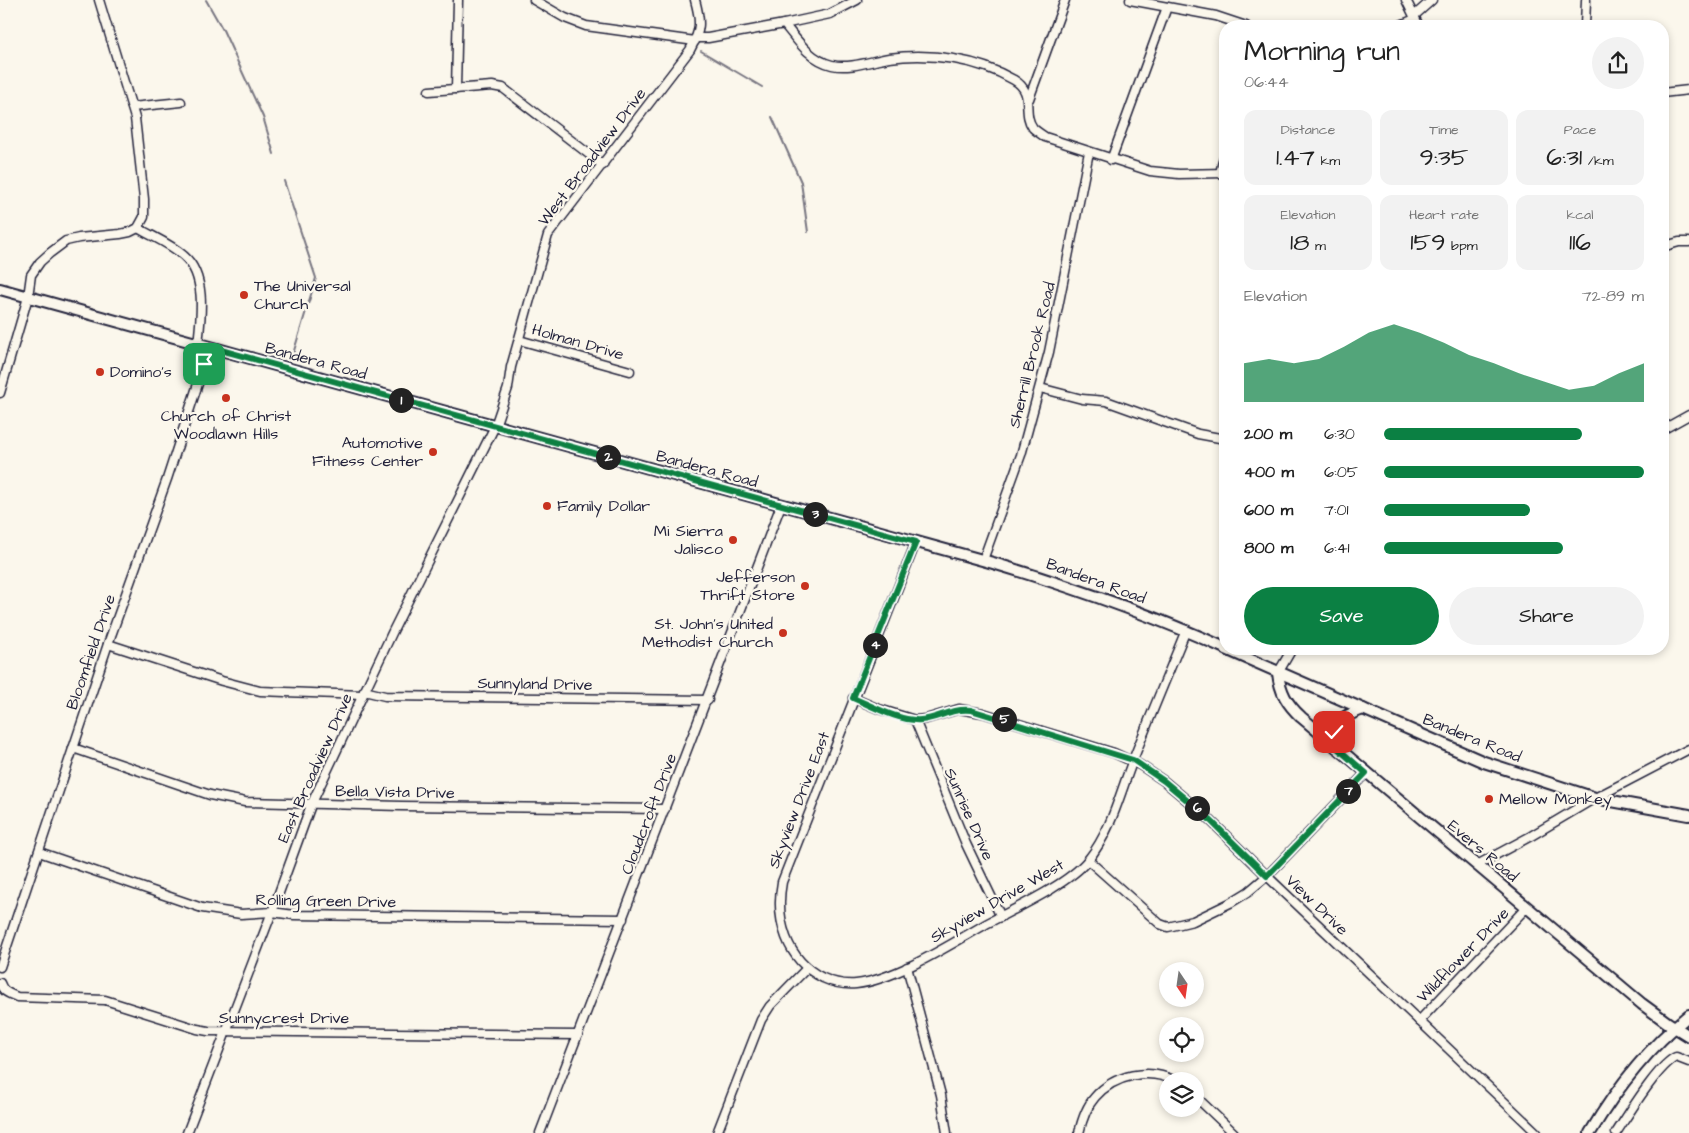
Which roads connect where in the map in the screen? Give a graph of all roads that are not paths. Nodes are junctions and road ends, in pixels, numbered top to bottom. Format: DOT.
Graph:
graph roads {
  1 [pos="99,0"];
  2 [pos="458,0"];
  3 [pos="534,0"];
  4 [pos="695,0"];
  5 [pos="857,0"];
  6 [pos="1065,0"];
  7 [pos="1130,0"];
  8 [pos="1406,0"];
  9 [pos="1432,0"];
  10 [pos="1586,0"];
  11 [pos="1167,7"];
  12 [pos="1228,20"];
  13 [pos="1416,20"];
  14 [pos="1584,20"];
  15 [pos="784,24"];
  16 [pos="695,40"];
  17 [pos="456,89"];
  18 [pos="1689,90"];
  19 [pos="429,91"];
  20 [pos="1669,92"];
  21 [pos="1028,101"];
  22 [pos="181,102"];
  23 [pos="132,107"];
  24 [pos="1089,152"];
  25 [pos="1111,160"];
  26 [pos="603,165"];
  27 [pos="1219,173"];
  28 [pos="138,228"];
  29 [pos="1689,242"];
  30 [pos="1669,245"];
  31 [pos="0,289"];
  32 [pos="28,297"];
  33 [pos="519,340"];
  34 [pos="198,344"];
  35 [pos="210,347"];
  36 [pos="630,371"];
  37 [pos="1040,388"];
  38 [pos="0,393"];
  39 [pos="1689,415"];
  40 [pos="495,426"];
  41 [pos="1669,426"];
  42 [pos="1219,438"];
  43 [pos="781,505"];
  44 [pos="916,542"];
  45 [pos="984,560"];
  46 [pos="1186,630"];
  47 [pos="108,644"];
  48 [pos="1219,646"];
  49 [pos="1238,655"];
  50 [pos="1288,655"];
  51 [pos="1278,673"];
  52 [pos="363,693"];
  53 [pos="853,698"];
  54 [pos="708,700"];
  55 [pos="1363,709"];
  56 [pos="915,720"];
  57 [pos="1336,747"];
  58 [pos="73,748"];
  59 [pos="1689,749"];
  60 [pos="1133,760"];
  61 [pos="1366,773"];
  62 [pos="1595,798"];
  63 [pos="311,804"];
  64 [pos="665,809"];
  65 [pos="1689,815"];
  66 [pos="39,852"];
  67 [pos="1088,860"];
  68 [pos="1477,865"];
  69 [pos="1267,876"];
  70 [pos="1527,907"];
  71 [pos="272,912"];
  72 [pos="1001,917"];
  73 [pos="623,919"];
  74 [pos="0,967"];
  75 [pos="907,967"];
  76 [pos="807,968"];
  77 [pos="0,983"];
  78 [pos="1689,1015"];
  79 [pos="1419,1022"];
  80 [pos="1674,1027"];
  81 [pos="225,1030"];
  82 [pos="578,1035"];
  83 [pos="1689,1036"];
  84 [pos="1689,1062"];
  85 [pos="1159,1077"];
  86 [pos="1204,1105"];
  87 [pos="188,1133"];
  88 [pos="540,1133"];
  89 [pos="717,1133"];
  90 [pos="947,1133"];
  91 [pos="1079,1133"];
  92 [pos="1234,1133"];
  93 [pos="1536,1133"];
  94 [pos="1590,1133"];
  95 [pos="1616,1133"];
  1 -- 23 [label="street"];
  2 -- 17 [label="street"];
  3 -- 16 [label="street"];
  4 -- 16 [label="street, West Broadview Drive"];
  5 -- 15 [label="street"];
  6 -- 21 [label="street"];
  7 -- 11 [label="street"];
  8 -- 13 [label="street"];
  9 -- 13 [label="street"];
  10 -- 14 [label="street"];
  11 -- 12 [label="street"];
  11 -- 25 [label="street"];
  15 -- 16 [label="street"];
  15 -- 21 [label="street"];
  16 -- 26 [label="street, West Broadview Drive"];
  17 -- 19 [label="street"];
  17 -- 26 [label="street"];
  18 -- 20 [label="street"];
  21 -- 24 [label="street"];
  22 -- 23 [label="street"];
  23 -- 28 [label="street"];
  24 -- 25 [label="street"];
  24 -- 37 [label="street, Sherrill Brook Road"];
  25 -- 27 [label="street"];
  26 -- 33 [label="street, West Broadview Drive"];
  28 -- 32 [label="street"];
  28 -- 34 [label="street"];
  29 -- 30 [label="street"];
  31 -- 32 [label="main road, Bandera Road"];
  32 -- 34 [label="main road, Bandera Road"];
  32 -- 38 [label="street"];
  33 -- 36 [label="street, Holman Drive"];
  33 -- 40 [label="street, West Broadview Drive"];
  34 -- 35 [label="main road, Bandera Road"];
  35 -- 40 [label="main road, Bandera Road"];
  35 -- 47 [label="street, Bloomfield Drive"];
  37 -- 42 [label="street"];
  37 -- 45 [label="street, Sherrill Brook Road"];
  39 -- 41 [label="street"];
  40 -- 43 [label="main road, Bandera Road"];
  40 -- 52 [label="street, East Broadview Drive"];
  43 -- 44 [label="main road, Bandera Road"];
  43 -- 54 [label="street, Cloudcroft Drive"];
  44 -- 45 [label="main road, Bandera Road"];
  44 -- 53 [label="street, Skyview Drive East"];
  45 -- 46 [label="main road, Bandera Road"];
  46 -- 48 [label="main road, Bandera Road"];
  46 -- 60 [label="street, Skyview Drive West"];
  47 -- 52 [label="street, Sunnyland Drive"];
  47 -- 58 [label="street, Bloomfield Drive"];
  49 -- 51 [label="main road, Bandera Road"];
  50 -- 51 [label="street"];
  51 -- 55 [label="main road, Bandera Road"];
  51 -- 57 [label="main road, Evers Road"];
  52 -- 54 [label="street, Sunnyland Drive"];
  52 -- 63 [label="street, East Broadview Drive"];
  53 -- 56 [label="street, View Drive"];
  53 -- 76 [label="street, Skyview Drive East"];
  54 -- 64 [label="street, Cloudcroft Drive"];
  55 -- 57 [label="main road"];
  55 -- 62 [label="main road, Bandera Road"];
  56 -- 60 [label="street, View Drive"];
  56 -- 72 [label="street, Sunrise Drive"];
  57 -- 61 [label="main road, Evers Road"];
  58 -- 63 [label="street, Bella Vista Drive"];
  58 -- 66 [label="street, Bloomfield Drive"];
  59 -- 62 [label="street"];
  60 -- 67 [label="street, Skyview Drive West"];
  60 -- 69 [label="street, View Drive"];
  61 -- 68 [label="main road, Evers Road"];
  61 -- 69 [label="street"];
  62 -- 65 [label="main road, Bandera Road"];
  62 -- 68 [label="street"];
  63 -- 64 [label="street, Bella Vista Drive"];
  63 -- 71 [label="street, East Broadview Drive"];
  64 -- 73 [label="street, Cloudcroft Drive"];
  66 -- 71 [label="street, Rolling Green Drive"];
  66 -- 74 [label="street, Bloomfield Drive"];
  67 -- 69 [label="street"];
  67 -- 72 [label="street, Skyview Drive West"];
  68 -- 70 [label="main road, Evers Road"];
  69 -- 79 [label="street, View Drive"];
  70 -- 79 [label="street, Wildflower Drive"];
  70 -- 80 [label="main road, Evers Road"];
  71 -- 73 [label="street, Rolling Green Drive"];
  71 -- 81 [label="street, East Broadview Drive"];
  72 -- 75 [label="street, Skyview Drive West"];
  73 -- 82 [label="street, Cloudcroft Drive"];
  75 -- 76 [label="street, Skyview Drive East"];
  75 -- 90 [label="street"];
  76 -- 89 [label="street"];
  77 -- 81 [label="street, Sunnycrest Drive"];
  78 -- 80 [label="main road"];
  79 -- 93 [label="street, View Drive"];
  80 -- 83 [label="main road, Evers Road"];
  80 -- 94 [label="main road"];
  81 -- 82 [label="street, Sunnycrest Drive"];
  81 -- 87 [label="street, East Broadview Drive"];
  82 -- 88 [label="street, Cloudcroft Drive"];
  84 -- 95 [label="street"];
  85 -- 91 [label="street"];
  86 -- 92 [label="street"];
}
